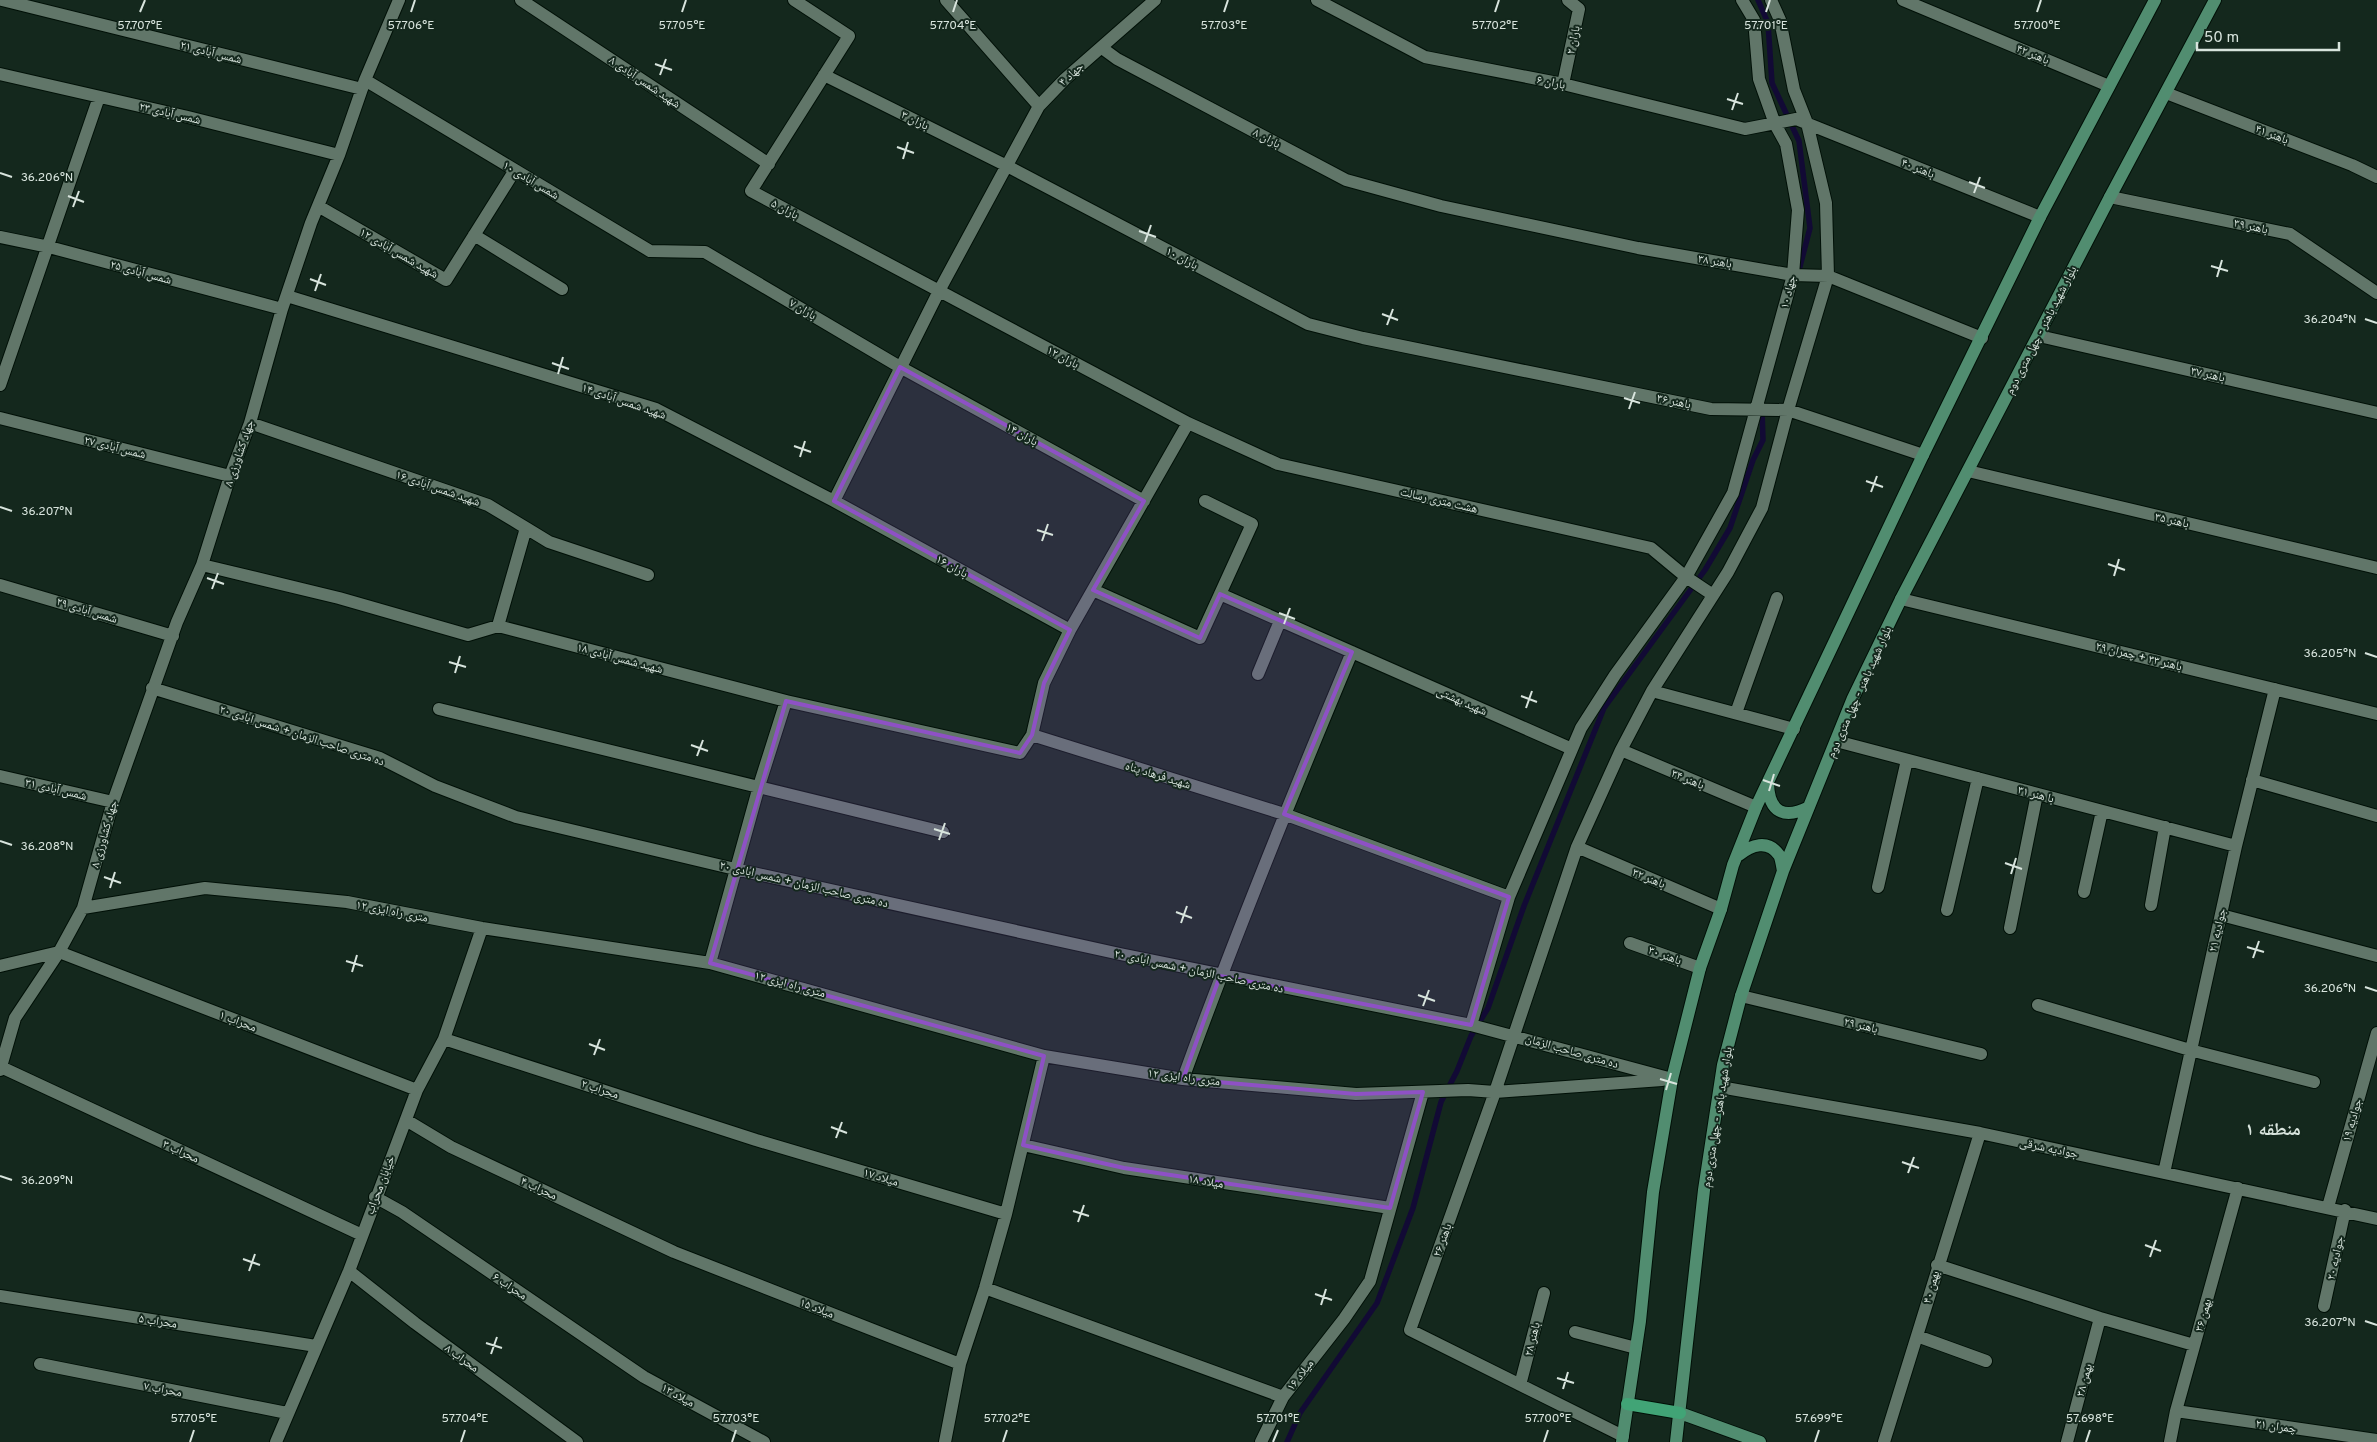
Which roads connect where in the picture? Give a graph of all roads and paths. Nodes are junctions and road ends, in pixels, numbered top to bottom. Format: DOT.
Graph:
graph roads {
  1 [pos="2,0"];
  2 [pos="399,0"];
  3 [pos="521,0"];
  4 [pos="794,0"];
  5 [pos="946,0"];
  6 [pos="1155,0"];
  7 [pos="1317,0"];
  8 [pos="1568,0"];
  9 [pos="1742,0"];
  10 [pos="1771,0"];
  11 [pos="1902,0"];
  12 [pos="2155,0"];
  13 [pos="2215,0"];
  14 [pos="1102,48"];
  15 [pos="0,74"];
  16 [pos="824,75"];
  17 [pos="1564,84"];
  18 [pos="364,85"];
  19 [pos="2109,86"];
  20 [pos="2166,93"];
  21 [pos="99,97"];
  22 [pos="1039,106"];
  23 [pos="1790,122"];
  24 [pos="339,156"];
  25 [pos="769,164"];
  26 [pos="1005,165"];
  27 [pos="515,170"];
  28 [pos="2377,177"];
  29 [pos="2110,196"];
  30 [pos="318,206"];
  31 [pos="1441,206"];
  32 [pos="2040,217"];
  33 [pos="474,235"];
  34 [pos="0,237"];
  35 [pos="49,247"];
  36 [pos="705,252"];
  37 [pos="1793,275"];
  38 [pos="1828,276"];
  39 [pos="562,289"];
  40 [pos="939,292"];
  41 [pos="2377,293"];
  42 [pos="287,296"];
  43 [pos="282,309"];
  44 [pos="2039,336"];
  45 [pos="1363,338"];
  46 [pos="1982,338"];
  47 [pos="900,367"];
  48 [pos="0,385"];
  49 [pos="1788,410"];
  50 [pos="1755,411"];
  51 [pos="2377,413"];
  52 [pos="0,418"];
  53 [pos="250,423"];
  54 [pos="1188,423"];
  55 [pos="1923,455"];
  56 [pos="1968,471"];
  57 [pos="230,476"];
  58 [pos="1144,500"];
  59 [pos="834,501"];
  60 [pos="1206,501"];
  61 [pos="526,528"];
  62 [pos="202,565"];
  63 [pos="2377,568"];
  64 [pos="648,574"];
  65 [pos="1686,577"];
  66 [pos="0,584"];
  67 [pos="1093,590"];
  68 [pos="1220,594"];
  69 [pos="1713,594"];
  70 [pos="1777,598"];
  71 [pos="1901,599"];
  72 [pos="1280,621"];
  73 [pos="498,626"];
  74 [pos="1070,630"];
  75 [pos="173,636"];
  76 [pos="1352,652"];
  77 [pos="1258,674"];
  78 [pos="152,688"];
  79 [pos="2275,688"];
  80 [pos="1652,691"];
  81 [pos="786,701"];
  82 [pos="439,710"];
  83 [pos="1736,713"];
  84 [pos="2377,714"];
  85 [pos="1794,729"];
  86 [pos="1032,735"];
  87 [pos="1836,741"];
  88 [pos="1572,749"];
  89 [pos="1621,750"];
  90 [pos="1907,760"];
  91 [pos="0,776"];
  92 [pos="1978,778"];
  93 [pos="2252,780"];
  94 [pos="1768,784"];
  95 [pos="759,786"];
  96 [pos="2037,794"];
  97 [pos="113,802"];
  98 [pos="1756,807"];
  99 [pos="1809,807"];
  100 [pos="2102,811"];
  101 [pos="1284,814"];
  102 [pos="2377,816"];
  103 [pos="2165,827"];
  104 [pos="943,832"];
  105 [pos="2236,846"];
  106 [pos="1578,847"];
  107 [pos="1738,856"];
  108 [pos="735,869"];
  109 [pos="1783,870"];
  110 [pos="1878,887"];
  111 [pos="2084,892"];
  112 [pos="1509,897"];
  113 [pos="2151,905"];
  114 [pos="83,908"];
  115 [pos="1721,909"];
  116 [pos="1947,910"];
  117 [pos="2221,915"];
  118 [pos="482,928"];
  119 [pos="2010,928"];
  120 [pos="1630,943"];
  121 [pos="59,952"];
  122 [pos="2377,956"];
  123 [pos="710,963"];
  124 [pos="0,966"];
  125 [pos="1700,968"];
  126 [pos="1220,976"];
  127 [pos="1741,996"];
  128 [pos="2038,1005"];
  129 [pos="1471,1025"];
  130 [pos="2377,1033"];
  131 [pos="1515,1036"];
  132 [pos="444,1039"];
  133 [pos="2190,1050"];
  134 [pos="1981,1054"];
  135 [pos="2374,1054"];
  136 [pos="1044,1056"];
  137 [pos="0,1069"];
  138 [pos="1183,1079"];
  139 [pos="1672,1079"];
  140 [pos="2314,1082"];
  141 [pos="1720,1087"];
  142 [pos="417,1090"];
  143 [pos="1428,1091"];
  144 [pos="1495,1092"];
  145 [pos="406,1120"];
  146 [pos="1980,1133"];
  147 [pos="756,1140"];
  148 [pos="1024,1145"];
  149 [pos="2164,1173"];
  150 [pos="2238,1188"];
  151 [pos="375,1197"];
  152 [pos="2328,1207"];
  153 [pos="1390,1208"];
  154 [pos="2345,1210"];
  155 [pos="1006,1214"];
  156 [pos="2377,1219"];
  157 [pos="362,1235"];
  158 [pos="674,1252"];
  159 [pos="1937,1265"];
  160 [pos="349,1271"];
  161 [pos="985,1288"];
  162 [pos="1544,1293"];
  163 [pos="0,1296"];
  164 [pos="2324,1306"];
  165 [pos="2100,1318"];
  166 [pos="1575,1332"];
  167 [pos="1917,1336"];
  168 [pos="2194,1345"];
  169 [pos="316,1346"];
  170 [pos="1636,1348"];
  171 [pos="1986,1361"];
  172 [pos="40,1364"];
  173 [pos="960,1364"];
  174 [pos="644,1377"];
  175 [pos="1520,1385"];
  176 [pos="1283,1397"];
  177 [pos="1628,1404"];
  178 [pos="2176,1411"];
  179 [pos="287,1413"];
  180 [pos="1680,1413"];
  181 [pos="1622,1439"];
  182 [pos="2377,1440"];
  183 [pos="276,1442"];
  184 [pos="577,1442"];
  185 [pos="764,1442"];
  186 [pos="945,1442"];
  187 [pos="1261,1442"];
  188 [pos="1676,1442"];
  189 [pos="1760,1442"];
  190 [pos="1884,1442"];
  191 [pos="2067,1442"];
  192 [pos="2170,1442"];
  1 -- 18 [label="street, شمس آبادی ۲۱"];
  2 -- 18 [label="street, جهاد کشاورزی ۸"];
  3 -- 25 [label="street, شهید شمس آبادی ۸"];
  4 -- 16 [label="street, باران ۵"];
  5 -- 22 [label="street"];
  6 -- 14 [label="street, جهاد ۴"];
  7 -- 17 [label="street, باران ۶"];
  8 -- 17 [label="street, باران ۲"];
  9 -- 23 [label="street, جهاد ۱۰"];
  10 -- 23 [label="street"];
  11 -- 19 [label="street, باهنر ۴۲"];
  12 -- 19 [label="street"];
  13 -- 20 [label="street, بلوار شهید باهنر - چهل متری دوم"];
  14 -- 22 [label="street, جهاد ۴"];
  14 -- 31 [label="street, باران ۸"];
  15 -- 21 [label="street, شمس آبادی ۲۳"];
  16 -- 25 [label="street, باران ۵"];
  16 -- 26 [label="street, باران ۳"];
  17 -- 23 [label="street, باران ۶"];
  18 -- 24 [label="street, جهاد کشاورزی ۸"];
  18 -- 27 [label="street, شمس آبادی ۱۰"];
  19 -- 32 [label="street"];
  20 -- 28 [label="street, باهنر ۴۱"];
  20 -- 29 [label="street, بلوار شهید باهنر - چهل متری دوم"];
  21 -- 24 [label="street, شمس آبادی ۲۳"];
  21 -- 35 [label="street"];
  22 -- 26 [label="street, جهاد ۴"];
  23 -- 32 [label="street, باهنر ۴۰"];
  23 -- 37 [label="street, جهاد ۱۰"];
  23 -- 38 [label="street"];
  24 -- 30 [label="street, جهاد کشاورزی ۸"];
  25 -- 40 [label="street, باران ۵"];
  26 -- 40 [label="street, جهاد ۴"];
  26 -- 45 [label="street, باران ۱۰"];
  27 -- 33 [label="street, شهید شمس آبادی ۱۲"];
  27 -- 36 [label="street, شمس آبادی ۱۰"];
  29 -- 41 [label="street, باهنر ۳۹"];
  29 -- 44 [label="street, بلوار شهید باهنر - چهل متری دوم"];
  30 -- 33 [label="street, شهید شمس آبادی ۱۲"];
  30 -- 42 [label="street, جهاد کشاورزی ۸"];
  31 -- 37 [label="street, باهنر ۳۸"];
  32 -- 46 [label="street"];
  33 -- 39 [label="street"];
  34 -- 35 [label="street, شمس آبادی ۲۵"];
  35 -- 43 [label="street, شمس آبادی ۲۵"];
  35 -- 48 [label="street"];
  36 -- 47 [label="street, باران ۷"];
  37 -- 38 [label="street, باهنر ۳۸"];
  37 -- 50 [label="street, جهاد ۱۰"];
  38 -- 46 [label="street, باهنر ۳۸"];
  38 -- 49 [label="street"];
  40 -- 47 [label="street, جهاد ۴"];
  40 -- 54 [label="street, باران ۱۲"];
  42 -- 43 [label="street, جهاد کشاورزی ۸"];
  42 -- 59 [label="street, شهید شمس آبادی ۱۴"];
  43 -- 53 [label="street, جهاد کشاورزی ۸"];
  44 -- 51 [label="street, باهنر ۳۷"];
  44 -- 56 [label="street, بلوار شهید باهنر - چهل متری دوم"];
  45 -- 50 [label="street, باهنر ۳۶"];
  46 -- 55 [label="street"];
  47 -- 58 [label="street, باران ۱۴"];
  47 -- 59 [label="street, جهاد ۴"];
  49 -- 50 [label="street, باهنر ۳۶"];
  49 -- 55 [label="street, باهنر ۳۶"];
  49 -- 69 [label="street"];
  50 -- 65 [label="street, جهاد ۱۰"];
  52 -- 57 [label="street, شمس آبادی ۲۷"];
  53 -- 57 [label="street, جهاد کشاورزی ۸"];
  53 -- 61 [label="street, شهید شمس آبادی ۱۶"];
  54 -- 58 [label="street"];
  54 -- 65 [label="street, هشت متری رسالت"];
  55 -- 85 [label="street"];
  56 -- 63 [label="street, باهنر ۳۵"];
  56 -- 71 [label="street, بلوار شهید باهنر - چهل متری دوم"];
  57 -- 62 [label="street, جهاد کشاورزی ۸"];
  58 -- 67 [label="street"];
  59 -- 74 [label="street, باران ۱۶"];
  60 -- 68 [label="street"];
  61 -- 64 [label="street, شهید شمس آبادی ۱۶"];
  61 -- 73 [label="street"];
  62 -- 73 [label="street"];
  62 -- 75 [label="street, جهاد کشاورزی ۸"];
  65 -- 69 [label="street, هشت متری رسالت"];
  65 -- 88 [label="street, جهاد ۱۰"];
  66 -- 75 [label="street, شمس آبادی ۲۹"];
  67 -- 68 [label="street"];
  67 -- 74 [label="street"];
  68 -- 72 [label="street, شهید بهشتی"];
  69 -- 80 [label="street"];
  70 -- 83 [label="street"];
  71 -- 79 [label="street, باهنر ۳۳ + چمران ۲۹"];
  71 -- 87 [label="street, بلوار شهید باهنر - چهل متری دوم"];
  72 -- 76 [label="street, شهید بهشتی"];
  72 -- 77 [label="street"];
  73 -- 81 [label="street, شهید شمس آبادی ۱۸"];
  74 -- 86 [label="street"];
  75 -- 78 [label="street, جهاد کشاورزی ۸"];
  76 -- 88 [label="street, شهید بهشتی"];
  76 -- 101 [label="street"];
  78 -- 97 [label="street, جهاد کشاورزی ۸"];
  78 -- 108 [label="street, ده متری صاحب الزمان + شمس ابادی ۲۰"];
  79 -- 84 [label="street, باهنر ۳۳ + چمران ۲۹"];
  79 -- 93 [label="street, جوادیه ۲۱"];
  80 -- 83 [label="street"];
  80 -- 89 [label="street"];
  81 -- 86 [label="street, شهید شمس آبادی ۱۸"];
  81 -- 95 [label="street"];
  82 -- 95 [label="street"];
  83 -- 85 [label="street"];
  85 -- 94 [label="street"];
  86 -- 101 [label="street, شهید فرهاد پناه"];
  87 -- 90 [label="street, با هنر ۳۱"];
  87 -- 99 [label="street, بلوار شهید باهنر - چهل متری دوم"];
  88 -- 112 [label="street, جهاد ۱۰"];
  89 -- 98 [label="street, باهنر ۳۴"];
  89 -- 106 [label="street"];
  90 -- 92 [label="street, با هنر ۳۱"];
  90 -- 110 [label="street"];
  91 -- 97 [label="street, شمس آبادی ۳۱"];
  92 -- 96 [label="street, با هنر ۳۱"];
  92 -- 116 [label="street"];
  93 -- 102 [label="street"];
  93 -- 105 [label="street, جوادیه ۲۱"];
  94 -- 98 [label="street"];
  94 -- 99 [label="street"];
  95 -- 104 [label="street"];
  95 -- 108 [label="street"];
  96 -- 100 [label="street, با هنر ۳۱"];
  96 -- 119 [label="street"];
  97 -- 114 [label="street, جهاد کشاورزی ۸"];
  98 -- 107 [label="street"];
  99 -- 109 [label="street, بلوار شهید باهنر - چهل متری دوم"];
  100 -- 103 [label="street, با هنر ۳۱"];
  100 -- 111 [label="street"];
  101 -- 112 [label="street, شهید فرهاد پناه"];
  101 -- 126 [label="street"];
  103 -- 105 [label="street, با هنر ۳۱"];
  103 -- 113 [label="street"];
  105 -- 117 [label="street, جوادیه ۲۱"];
  106 -- 115 [label="street, باهنر ۳۲"];
  106 -- 131 [label="street"];
  107 -- 109 [label="street"];
  107 -- 115 [label="street"];
  108 -- 123 [label="street"];
  108 -- 126 [label="street, ده متری صاحب الزمان + شمس ابادی ۲۰"];
  109 -- 127 [label="street, بلوار شهید باهنر - چهل متری دوم"];
  112 -- 129 [label="street, جهاد ۱۰"];
  114 -- 118 [label="street, ۱۲ متری راه ایزی"];
  114 -- 121 [label="street, جهاد کشاورزی ۸"];
  115 -- 125 [label="street"];
  117 -- 122 [label="street"];
  117 -- 133 [label="street, جوادیه ۲۱"];
  118 -- 123 [label="street, ۱۲ متری راه ایزی"];
  118 -- 132 [label="street, خیابان محراب"];
  120 -- 125 [label="street, باهنر ۳۰"];
  121 -- 124 [label="street"];
  121 -- 137 [label="street, جهاد کشاورزی ۸"];
  121 -- 142 [label="street, محراب ۱"];
  123 -- 136 [label="street, ۱۲ متری راه ایزی"];
  125 -- 139 [label="street"];
  126 -- 129 [label="street, ده متری صاحب الزمان + شمس ابادی ۲۰"];
  126 -- 138 [label="street"];
  127 -- 134 [label="street, باهنر ۲۹"];
  127 -- 141 [label="street, بلوار شهید باهنر - چهل متری دوم"];
  128 -- 133 [label="street"];
  129 -- 131 [label="street, ده متری صاحب الزمان"];
  130 -- 135 [label="street, جوادیه ۱۹"];
  131 -- 139 [label="street, ده متری صاحب الزمان"];
  131 -- 144 [label="street"];
  132 -- 142 [label="street, خیابان محراب"];
  132 -- 147 [label="street, محراب ۲"];
  133 -- 140 [label="street"];
  133 -- 149 [label="street, جوادیه ۲۱"];
  135 -- 152 [label="street, جوادیه ۱۹"];
  136 -- 138 [label="street, ۱۲ متری راه ایزی"];
  136 -- 148 [label="street"];
  137 -- 157 [label="street, محراب ۳"];
  138 -- 143 [label="street, ۱۲ متری راه ایزی"];
  139 -- 144 [label="street"];
  139 -- 170 [label="street"];
  141 -- 146 [label="street, جوادیه شرقی"];
  141 -- 180 [label="street, بلوار شهید باهنر - چهل متری دوم"];
  142 -- 145 [label="street, خیابان محراب"];
  143 -- 144 [label="street, ۱۲ متری راه ایزی"];
  143 -- 153 [label="street, میلاد ۱۶"];
  144 -- 175 [label="street, باهنر ۲۶"];
  145 -- 151 [label="street, خیابان محراب"];
  145 -- 158 [label="street, محراب ۴"];
  146 -- 149 [label="street, جوادیه شرقی"];
  146 -- 159 [label="street, بهمن ۴۰"];
  147 -- 155 [label="street, میلاد ۱۷"];
  148 -- 153 [label="street, میلاد ۱۸"];
  148 -- 155 [label="street"];
  149 -- 150 [label="street, جوادیه شرقی"];
  150 -- 152 [label="street, جوادیه شرقی"];
  150 -- 168 [label="street, بهمن ۳۶"];
  151 -- 157 [label="street, خیابان محراب"];
  151 -- 174 [label="street, محراب ۶"];
  152 -- 154 [label="street, جوادیه شرقی"];
  153 -- 176 [label="street, میلاد ۱۶"];
  154 -- 156 [label="street, جوادیه شرقی"];
  154 -- 164 [label="street, جوادیه ۲۰"];
  155 -- 161 [label="street"];
  157 -- 160 [label="street, خیابان محراب"];
  158 -- 173 [label="street, میلاد ۱۵"];
  159 -- 165 [label="street"];
  159 -- 167 [label="street, بهمن ۴۰"];
  160 -- 169 [label="street, خیابان محراب"];
  160 -- 184 [label="street, محراب ۸"];
  161 -- 173 [label="street"];
  161 -- 176 [label="street, میلاد ۱۶"];
  162 -- 175 [label="street, باهنر ۲۸"];
  163 -- 169 [label="street, محراب ۵"];
  165 -- 168 [label="street"];
  165 -- 191 [label="street, بهمن ۳۸"];
  166 -- 170 [label="street"];
  167 -- 171 [label="street"];
  167 -- 190 [label="street, بهمن ۴۰"];
  168 -- 178 [label="street, بهمن ۳۶"];
  169 -- 179 [label="street, خیابان محراب"];
  170 -- 177 [label="street"];
  172 -- 179 [label="street, محراب ۷"];
  173 -- 186 [label="street"];
  174 -- 185 [label="street, میلاد ۱۳"];
  175 -- 181 [label="street, باهنر ۲۶"];
  176 -- 187 [label="street"];
  177 -- 180 [label="main road"];
  177 -- 181 [label="street"];
  178 -- 182 [label="street, چمران ۲۱"];
  178 -- 192 [label="street, بهمن ۳۶"];
  179 -- 183 [label="street, خیابان محراب"];
  180 -- 188 [label="street, بلوار شهید باهنر - چهل متری دوم"];
  180 -- 189 [label="street"];
}
